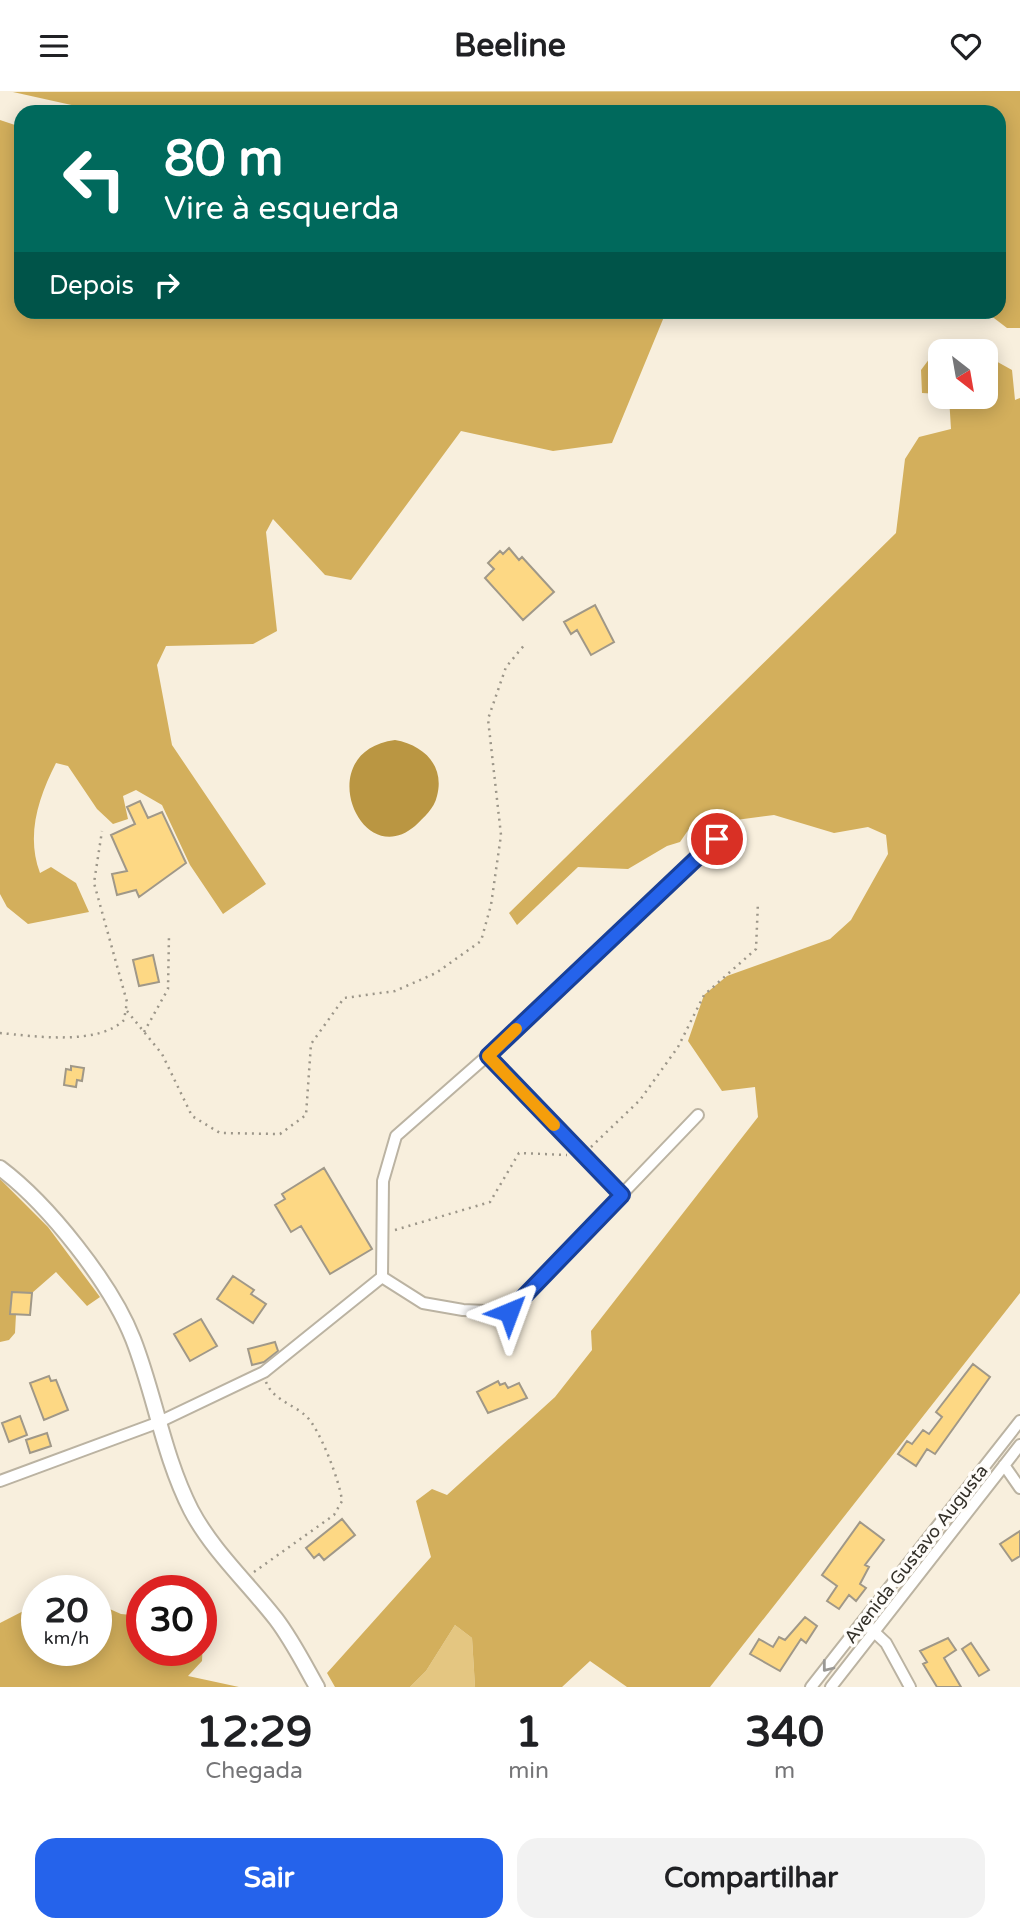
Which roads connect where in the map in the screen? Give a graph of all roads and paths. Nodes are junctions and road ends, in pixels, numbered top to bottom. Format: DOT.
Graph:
graph roads {
  1 [pos="526,643"];
  2 [pos="102,831"];
  3 [pos="717,839"];
  4 [pos="758,902"];
  5 [pos="169,935"];
  6 [pos="127,1011"];
  7 [pos="144,1032"];
  8 [pos="0,1033"];
  9 [pos="488,1056"];
  10 [pos="698,1115"];
  11 [pos="583,1155"];
  12 [pos="0,1168"];
  13 [pos="622,1195"];
  14 [pos="382,1234"];
  15 [pos="382,1277"];
  16 [pos="264,1372"];
  17 [pos="1020,1421"];
  18 [pos="157,1423"];
  19 [pos="1020,1445"];
  20 [pos="1004,1465"];
  21 [pos="0,1481"];
  22 [pos="1020,1488"];
  23 [pos="243,1579"];
  24 [pos="863,1622"];
  25 [pos="875,1632"];
  26 [pos="317,1687"];
  27 [pos="811,1687"];
  28 [pos="831,1687"];
  29 [pos="910,1687"];
  1 -- 7 [label="path"];
  2 -- 6 [label="path"];
  3 -- 9 [label="street"];
  4 -- 11 [label="path"];
  5 -- 7 [label="path"];
  6 -- 7 [label="path"];
  6 -- 8 [label="path"];
  9 -- 11 [label="street"];
  9 -- 14 [label="street"];
  10 -- 13 [label="street"];
  11 -- 13 [label="street"];
  11 -- 14 [label="path"];
  12 -- 18 [label="main road"];
  13 -- 15 [label="street"];
  14 -- 15 [label="street"];
  15 -- 16 [label="street"];
  16 -- 18 [label="street"];
  16 -- 23 [label="path"];
  17 -- 24 [label="street, Avenida Gustavo Augusta"];
  18 -- 21 [label="street"];
  18 -- 23 [label="main road"];
  19 -- 20 [label="street, Avenida Gustavo Augusta"];
  20 -- 22 [label="street"];
  20 -- 25 [label="street, Avenida Gustavo Augusta"];
  23 -- 26 [label="main road"];
  24 -- 25 [label="street"];
  24 -- 27 [label="street, Avenida Gustavo Augusta, one-way"];
  25 -- 28 [label="street, Avenida Gustavo Augusta"];
  25 -- 29 [label="street"];
}
